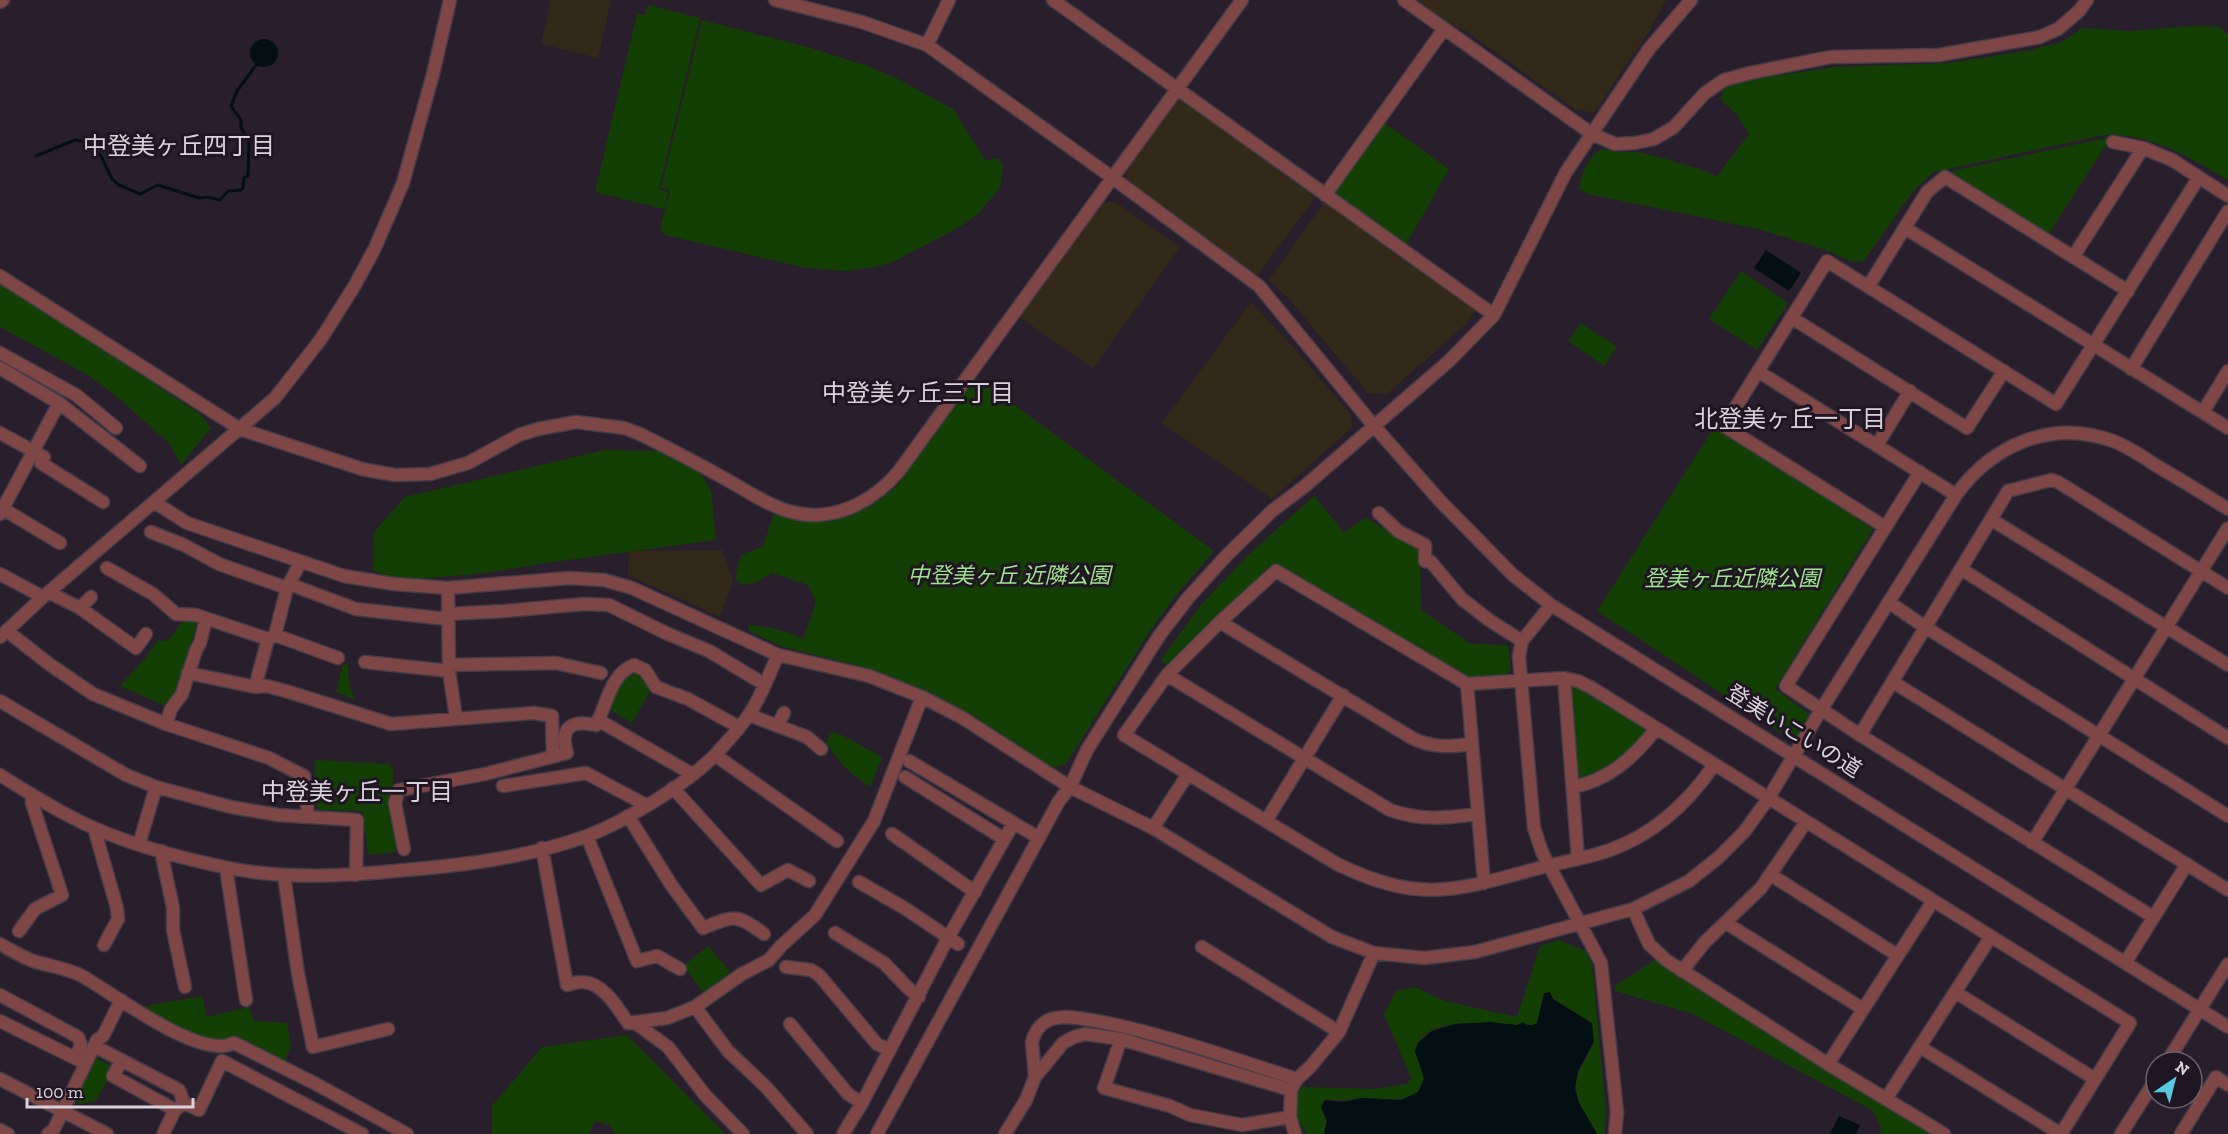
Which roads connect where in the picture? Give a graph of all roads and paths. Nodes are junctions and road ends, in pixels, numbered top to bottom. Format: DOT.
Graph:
graph roads {
  1 [pos="450,0"];
  2 [pos="775,0"];
  3 [pos="950,0"];
  4 [pos="1053,0"];
  5 [pos="1242,0"];
  6 [pos="1404,0"];
  7 [pos="1691,0"];
  8 [pos="2087,0"];
  9 [pos="1444,29"];
  10 [pos="927,45"];
  11 [pos="1178,88"];
  12 [pos="1592,134"];
  13 [pos="2113,142"];
  14 [pos="2143,148"];
  15 [pos="2199,177"];
  16 [pos="1113,178"];
  17 [pos="1325,195"];
  18 [pos="2228,195"];
  19 [pos="2228,211"];
  20 [pos="1905,228"];
  21 [pos="2073,257"];
  22 [pos="0,276"];
  23 [pos="1868,287"];
  24 [pos="2128,291"];
  25 [pos="1494,315"];
  26 [pos="1792,318"];
  27 [pos="2094,346"];
  28 [pos="0,353"];
  29 [pos="0,368"];
  30 [pos="2131,369"];
  31 [pos="2004,371"];
  32 [pos="2228,371"];
  33 [pos="1759,372"];
  34 [pos="1910,391"];
  35 [pos="59,404"];
  36 [pos="2202,412"];
  37 [pos="1374,426"];
  38 [pos="116,428"];
  39 [pos="2228,428"];
  40 [pos="240,429"];
  41 [pos="0,433"];
  42 [pos="1877,445"];
  43 [pos="33,450"];
  44 [pos="140,466"];
  45 [pos="1920,472"];
  46 [pos="1956,495"];
  47 [pos="103,502"];
  48 [pos="154,502"];
  49 [pos="2228,509"];
  50 [pos="1,510"];
  51 [pos="1379,513"];
  52 [pos="1992,520"];
  53 [pos="1885,527"];
  54 [pos="2228,528"];
  55 [pos="151,532"];
  56 [pos="60,543"];
  57 [pos="300,563"];
  58 [pos="107,568"];
  59 [pos="1960,569"];
  60 [pos="2202,571"];
  61 [pos="0,574"];
  62 [pos="288,586"];
  63 [pos="448,588"];
  64 [pos="2228,588"];
  65 [pos="46,595"];
  66 [pos="91,597"];
  67 [pos="1890,603"];
  68 [pos="1551,605"];
  69 [pos="80,608"];
  70 [pos="447,616"];
  71 [pos="206,619"];
  72 [pos="1220,622"];
  73 [pos="1924,627"];
  74 [pos="2167,627"];
  75 [pos="3,634"];
  76 [pos="146,634"];
  77 [pos="272,637"];
  78 [pos="1522,641"];
  79 [pos="778,654"];
  80 [pos="338,658"];
  81 [pos="365,662"];
  82 [pos="2228,665"];
  83 [pos="449,668"];
  84 [pos="188,673"];
  85 [pos="601,673"];
  86 [pos="1167,675"];
  87 [pos="1564,678"];
  88 [pos="2134,680"];
  89 [pos="1522,681"];
  90 [pos="1893,682"];
  91 [pos="764,684"];
  92 [pos="1467,684"];
  93 [pos="255,687"];
  94 [pos="1343,695"];
  95 [pos="922,697"];
  96 [pos="0,701"];
  97 [pos="1821,710"];
  98 [pos="784,712"];
  99 [pos="749,715"];
  100 [pos="456,718"];
  101 [pos="598,720"];
  102 [pos="166,724"];
  103 [pos="777,726"];
  104 [pos="739,727"];
  105 [pos="1656,729"];
  106 [pos="1860,735"];
  107 [pos="2100,735"];
  108 [pos="2228,738"];
  109 [pos="1471,744"];
  110 [pos="821,749"];
  111 [pos="715,755"];
  112 [pos="553,756"];
  113 [pos="1794,756"];
  114 [pos="1304,758"];
  115 [pos="909,760"];
  116 [pos="1714,765"];
  117 [pos="692,774"];
  118 [pos="1188,774"];
  119 [pos="0,775"];
  120 [pos="905,777"];
  121 [pos="503,786"];
  122 [pos="156,787"];
  123 [pos="1070,787"];
  124 [pos="1573,787"];
  125 [pos="673,788"];
  126 [pos="2065,789"];
  127 [pos="32,795"];
  128 [pos="1768,799"];
  129 [pos="645,805"];
  130 [pos="1478,814"];
  131 [pos="308,816"];
  132 [pos="628,816"];
  133 [pos="2228,816"];
  134 [pos="1266,821"];
  135 [pos="1806,822"];
  136 [pos="1013,824"];
  137 [pos="94,828"];
  138 [pos="1153,828"];
  139 [pos="892,834"];
  140 [pos="587,836"];
  141 [pos="1039,838"];
  142 [pos="1004,839"];
  143 [pos="837,841"];
  144 [pos="2032,843"];
  145 [pos="139,844"];
  146 [pos="542,848"];
  147 [pos="404,849"];
  148 [pos="161,851"];
  149 [pos="1578,859"];
  150 [pos="2187,864"];
  151 [pos="1549,866"];
  152 [pos="226,867"];
  153 [pos="284,875"];
  154 [pos="356,875"];
  155 [pos="1771,875"];
  156 [pos="809,881"];
  157 [pos="859,882"];
  158 [pos="1484,883"];
  159 [pos="2227,887"];
  160 [pos="975,892"];
  161 [pos="1933,901"];
  162 [pos="1633,909"];
  163 [pos="2153,917"];
  164 [pos="1726,923"];
  165 [pos="1582,924"];
  166 [pos="20,932"];
  167 [pos="835,933"];
  168 [pos="764,934"];
  169 [pos="1990,938"];
  170 [pos="953,941"];
  171 [pos="0,944"];
  172 [pos="104,945"];
  173 [pos="1203,947"];
  174 [pos="1374,952"];
  175 [pos="1897,955"];
  176 [pos="2125,963"];
  177 [pos="2228,964"];
  178 [pos="786,967"];
  179 [pos="680,969"];
  180 [pos="1682,971"];
  181 [pos="185,987"];
  182 [pos="1955,992"];
  183 [pos="0,996"];
  184 [pos="919,996"];
  185 [pos="121,1000"];
  186 [pos="246,1000"];
  187 [pos="696,1007"];
  188 [pos="1863,1009"];
  189 [pos="2200,1010"];
  190 [pos="0,1021"];
  191 [pos="634,1022"];
  192 [pos="790,1024"];
  193 [pos="2228,1027"];
  194 [pos="388,1029"];
  195 [pos="1339,1032"];
  196 [pos="78,1037"];
  197 [pos="1121,1040"];
  198 [pos="95,1043"];
  199 [pos="1920,1047"];
  200 [pos="890,1050"];
  201 [pos="2175,1050"];
  202 [pos="80,1060"];
  203 [pos="122,1060"];
  204 [pos="1828,1064"];
  205 [pos="1035,1077"];
  206 [pos="0,1079"];
  207 [pos="1297,1079"];
  208 [pos="2095,1079"];
  209 [pos="2228,1085"];
  210 [pos="1291,1090"];
  211 [pos="2144,1098"];
  212 [pos="1886,1100"];
  213 [pos="862,1103"];
  214 [pos="179,1107"];
  215 [pos="62,1110"];
  216 [pos="1290,1117"];
  217 [pos="0,1130"];
  218 [pos="2184,1133"];
  219 [pos="8,1134"];
  220 [pos="48,1134"];
  221 [pos="107,1134"];
  222 [pos="163,1134"];
  223 [pos="363,1134"];
  224 [pos="407,1134"];
  225 [pos="743,1134"];
  226 [pos="807,1134"];
  227 [pos="843,1134"];
  228 [pos="877,1134"];
  229 [pos="1005,1134"];
  230 [pos="1295,1134"];
  231 [pos="1615,1134"];
  232 [pos="1944,1134"];
  233 [pos="2061,1134"];
  234 [pos="2121,1134"];
  1 -- 40 [label="street"];
  2 -- 10 [label="street, 登美いこいの道"];
  3 -- 10 [label="street"];
  4 -- 11 [label="street"];
  5 -- 11 [label="street"];
  6 -- 9 [label="street"];
  7 -- 12 [label="street"];
  8 -- 12 [label="street"];
  9 -- 12 [label="street"];
  9 -- 17 [label="street"];
  10 -- 16 [label="street, 登美いこいの道"];
  11 -- 16 [label="street"];
  11 -- 17 [label="street"];
  12 -- 25 [label="street"];
  13 -- 14 [label="street"];
  14 -- 15 [label="street"];
  14 -- 21 [label="street"];
  15 -- 18 [label="street"];
  15 -- 24 [label="street"];
  16 -- 37 [label="street, 登美いこいの道"];
  16 -- 40 [label="street"];
  17 -- 25 [label="street"];
  19 -- 30 [label="street"];
  20 -- 21 [label="street"];
  20 -- 23 [label="street"];
  20 -- 27 [label="street"];
  21 -- 24 [label="street"];
  22 -- 40 [label="street"];
  23 -- 26 [label="street"];
  23 -- 31 [label="street"];
  24 -- 27 [label="street"];
  25 -- 37 [label="street"];
  26 -- 33 [label="street"];
  26 -- 34 [label="street"];
  27 -- 30 [label="street"];
  27 -- 31 [label="street"];
  28 -- 38 [label="street"];
  29 -- 35 [label="street"];
  30 -- 36 [label="street"];
  31 -- 34 [label="street"];
  32 -- 36 [label="street"];
  33 -- 42 [label="street"];
  33 -- 53 [label="street"];
  34 -- 42 [label="street"];
  35 -- 43 [label="street"];
  35 -- 44 [label="street"];
  36 -- 39 [label="street"];
  37 -- 68 [label="street, 登美いこいの道"];
  37 -- 123 [label="street"];
  40 -- 48 [label="street"];
  41 -- 43 [label="street"];
  42 -- 45 [label="street"];
  43 -- 47 [label="street"];
  43 -- 50 [label="street"];
  45 -- 46 [label="street"];
  45 -- 53 [label="street"];
  46 -- 49 [label="street"];
  46 -- 67 [label="street"];
  48 -- 57 [label="street"];
  48 -- 65 [label="street"];
  50 -- 56 [label="street"];
  51 -- 78 [label="street"];
  52 -- 59 [label="street"];
  52 -- 60 [label="street"];
  52 -- 74 [label="street"];
  53 -- 97 [label="street"];
  54 -- 60 [label="street"];
  55 -- 62 [label="street"];
  57 -- 62 [label="street"];
  57 -- 63 [label="street"];
  58 -- 71 [label="street"];
  59 -- 73 [label="street"];
  59 -- 88 [label="street"];
  60 -- 64 [label="street"];
  60 -- 74 [label="street"];
  61 -- 65 [label="street"];
  62 -- 70 [label="street"];
  62 -- 77 [label="street"];
  63 -- 70 [label="street"];
  63 -- 79 [label="street"];
  65 -- 69 [label="street"];
  65 -- 75 [label="street"];
  66 -- 69 [label="street"];
  67 -- 73 [label="street"];
  67 -- 97 [label="street"];
  68 -- 78 [label="street"];
  68 -- 113 [label="street, 登美いこいの道"];
  69 -- 76 [label="street"];
  70 -- 83 [label="street"];
  70 -- 91 [label="street"];
  71 -- 77 [label="street"];
  71 -- 84 [label="street"];
  72 -- 86 [label="street"];
  72 -- 92 [label="street"];
  72 -- 94 [label="street"];
  73 -- 90 [label="street"];
  73 -- 107 [label="street"];
  74 -- 82 [label="street"];
  74 -- 88 [label="street"];
  75 -- 102 [label="street"];
  77 -- 80 [label="street"];
  77 -- 93 [label="street"];
  78 -- 89 [label="street"];
  79 -- 91 [label="street"];
  79 -- 95 [label="street"];
  81 -- 83 [label="street"];
  83 -- 85 [label="street"];
  83 -- 100 [label="street"];
  84 -- 93 [label="street"];
  84 -- 102 [label="street"];
  86 -- 114 [label="street"];
  86 -- 118 [label="street"];
  87 -- 89 [label="street"];
  87 -- 105 [label="street"];
  87 -- 124 [label="street"];
  88 -- 107 [label="street"];
  88 -- 108 [label="street"];
  89 -- 92 [label="street"];
  89 -- 151 [label="street"];
  90 -- 106 [label="street"];
  90 -- 126 [label="street"];
  91 -- 99 [label="street"];
  92 -- 109 [label="street"];
  93 -- 100 [label="street"];
  94 -- 109 [label="street"];
  94 -- 114 [label="street"];
  95 -- 123 [label="street"];
  95 -- 187 [label="street"];
  96 -- 122 [label="street"];
  97 -- 106 [label="street"];
  97 -- 113 [label="street"];
  98 -- 103 [label="street"];
  99 -- 103 [label="street"];
  99 -- 104 [label="street"];
  100 -- 112 [label="street"];
  101 -- 104 [label="street"];
  101 -- 112 [label="street"];
  101 -- 117 [label="street"];
  102 -- 131 [label="street"];
  103 -- 110 [label="street"];
  104 -- 111 [label="street"];
  105 -- 116 [label="street"];
  105 -- 124 [label="street"];
  106 -- 144 [label="street"];
  107 -- 126 [label="street"];
  107 -- 133 [label="street"];
  109 -- 130 [label="street"];
  111 -- 117 [label="street"];
  111 -- 143 [label="street"];
  112 -- 147 [label="street"];
  113 -- 128 [label="street"];
  113 -- 176 [label="street, 登美いこいの道"];
  114 -- 130 [label="street"];
  114 -- 134 [label="street"];
  115 -- 136 [label="street"];
  116 -- 128 [label="street"];
  116 -- 149 [label="street"];
  117 -- 125 [label="street"];
  118 -- 134 [label="street"];
  118 -- 138 [label="street"];
  119 -- 127 [label="street"];
  120 -- 142 [label="street"];
  121 -- 129 [label="street"];
  122 -- 131 [label="street"];
  122 -- 145 [label="street"];
  123 -- 138 [label="street"];
  123 -- 141 [label="street"];
  124 -- 149 [label="street"];
  125 -- 129 [label="street"];
  125 -- 156 [label="street"];
  126 -- 144 [label="street"];
  126 -- 150 [label="street"];
  127 -- 137 [label="street"];
  127 -- 166 [label="street"];
  128 -- 135 [label="street"];
  128 -- 162 [label="street"];
  129 -- 132 [label="street"];
  130 -- 158 [label="street"];
  131 -- 154 [label="street"];
  132 -- 140 [label="street"];
  132 -- 168 [label="street"];
  134 -- 158 [label="street"];
  135 -- 155 [label="street"];
  135 -- 161 [label="street"];
  136 -- 141 [label="street"];
  136 -- 142 [label="street"];
  137 -- 145 [label="street"];
  137 -- 172 [label="street"];
  138 -- 174 [label="street"];
  139 -- 160 [label="street"];
  140 -- 146 [label="street"];
  140 -- 179 [label="street"];
  141 -- 228 [label="street"];
  142 -- 160 [label="street"];
  144 -- 163 [label="street"];
  145 -- 148 [label="street"];
  146 -- 154 [label="street"];
  146 -- 191 [label="street"];
  148 -- 152 [label="street"];
  148 -- 181 [label="street"];
  149 -- 151 [label="street"];
  150 -- 159 [label="street"];
  150 -- 163 [label="street"];
  151 -- 158 [label="street"];
  151 -- 165 [label="street"];
  152 -- 153 [label="street"];
  152 -- 186 [label="street"];
  153 -- 154 [label="street"];
  153 -- 194 [label="street"];
  155 -- 164 [label="street"];
  155 -- 175 [label="street"];
  157 -- 170 [label="street"];
  160 -- 170 [label="street"];
  161 -- 169 [label="street"];
  161 -- 175 [label="street"];
  162 -- 165 [label="street"];
  162 -- 180 [label="street"];
  163 -- 176 [label="street"];
  164 -- 180 [label="street"];
  164 -- 188 [label="street"];
  165 -- 174 [label="street"];
  165 -- 231 [label="street"];
  167 -- 184 [label="street"];
  169 -- 182 [label="street"];
  169 -- 208 [label="street"];
  170 -- 184 [label="street"];
  171 -- 185 [label="street"];
  173 -- 195 [label="street"];
  174 -- 195 [label="street"];
  175 -- 188 [label="street"];
  176 -- 189 [label="street, 登美いこいの道"];
  177 -- 189 [label="street"];
  178 -- 200 [label="street"];
  180 -- 204 [label="street"];
  182 -- 199 [label="street"];
  182 -- 208 [label="street"];
  183 -- 196 [label="street"];
  184 -- 200 [label="street"];
  185 -- 198 [label="street"];
  185 -- 224 [label="street"];
  187 -- 191 [label="street"];
  187 -- 226 [label="street"];
  188 -- 204 [label="street"];
  189 -- 193 [label="street, 登美いこいの道"];
  189 -- 201 [label="street"];
  190 -- 202 [label="street"];
  191 -- 225 [label="street"];
  192 -- 213 [label="street"];
  195 -- 207 [label="street"];
  196 -- 198 [label="street"];
  196 -- 202 [label="street"];
  197 -- 205 [label="street"];
  197 -- 210 [label="street"];
  197 -- 216 [label="street"];
  198 -- 202 [label="street"];
  198 -- 203 [label="street"];
  199 -- 212 [label="street"];
  199 -- 233 [label="street"];
  200 -- 213 [label="street"];
  202 -- 215 [label="street"];
  203 -- 214 [label="street"];
  203 -- 214 [label="street"];
  204 -- 212 [label="street"];
  205 -- 207 [label="street"];
  205 -- 229 [label="street"];
  206 -- 215 [label="street"];
  207 -- 210 [label="street"];
  208 -- 233 [label="street"];
  209 -- 218 [label="street"];
  210 -- 216 [label="street"];
  211 -- 234 [label="street"];
  212 -- 232 [label="street"];
  213 -- 227 [label="street"];
  214 -- 222 [label="street"];
  214 -- 223 [label="street"];
  215 -- 220 [label="street"];
  215 -- 221 [label="street"];
  216 -- 230 [label="street"];
  217 -- 219 [label="street"];
}
